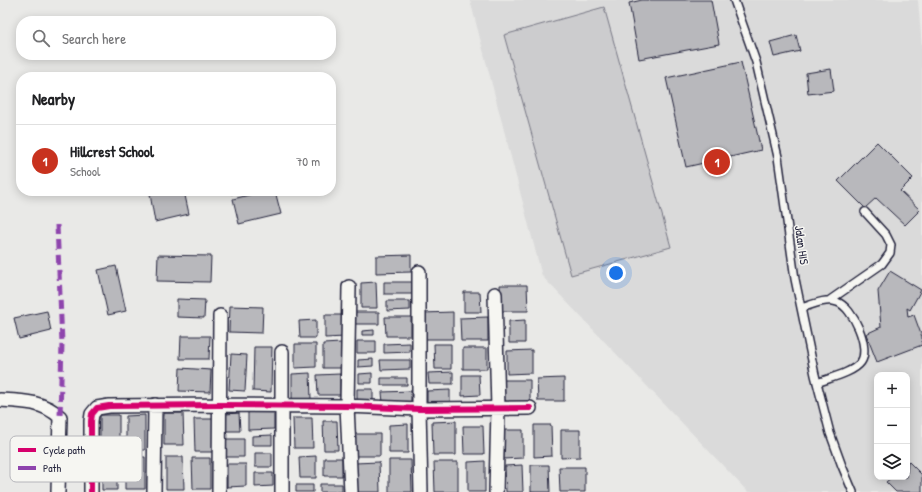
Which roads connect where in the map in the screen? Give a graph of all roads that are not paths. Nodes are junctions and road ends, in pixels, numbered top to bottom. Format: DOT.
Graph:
graph roads {
  1 [pos="734,0"];
  2 [pos="865,212"];
  3 [pos="419,272"];
  4 [pos="349,287"];
  5 [pos="495,294"];
  6 [pos="830,300"];
  7 [pos="801,308"];
  8 [pos="220,316"];
  9 [pos="282,352"];
  10 [pos="817,383"];
  11 [pos="0,400"];
  12 [pos="155,405"];
  13 [pos="219,405"];
  14 [pos="281,406"];
  15 [pos="348,406"];
  16 [pos="530,408"];
  17 [pos="418,409"];
  18 [pos="498,409"];
  19 [pos="59,436"];
  20 [pos="91,436"];
  21 [pos="58,482"];
  22 [pos="58,492"];
  23 [pos="154,492"];
  24 [pos="219,492"];
  25 [pos="282,492"];
  26 [pos="350,492"];
  27 [pos="421,492"];
  28 [pos="496,492"];
  29 [pos="853,492"];
  1 -- 7 [label="lane, Jalan HIS"];
  2 -- 6 [label="lane"];
  3 -- 17 [label="street"];
  4 -- 15 [label="street"];
  5 -- 18 [label="street"];
  6 -- 7 [label="lane"];
  6 -- 10 [label="lane"];
  7 -- 10 [label="lane, Jalan HIS"];
  8 -- 13 [label="street"];
  9 -- 14 [label="street"];
  10 -- 29 [label="lane, Jalan HIS"];
  11 -- 19 [label="street"];
  12 -- 13 [label="street"];
  12 -- 20 [label="street"];
  12 -- 23 [label="street"];
  13 -- 14 [label="street"];
  13 -- 24 [label="street"];
  14 -- 15 [label="street"];
  14 -- 25 [label="street"];
  15 -- 17 [label="street"];
  15 -- 26 [label="street"];
  16 -- 18 [label="street"];
  17 -- 18 [label="street"];
  17 -- 27 [label="street"];
  18 -- 28 [label="street"];
  21 -- 22 [label="street"];
}
